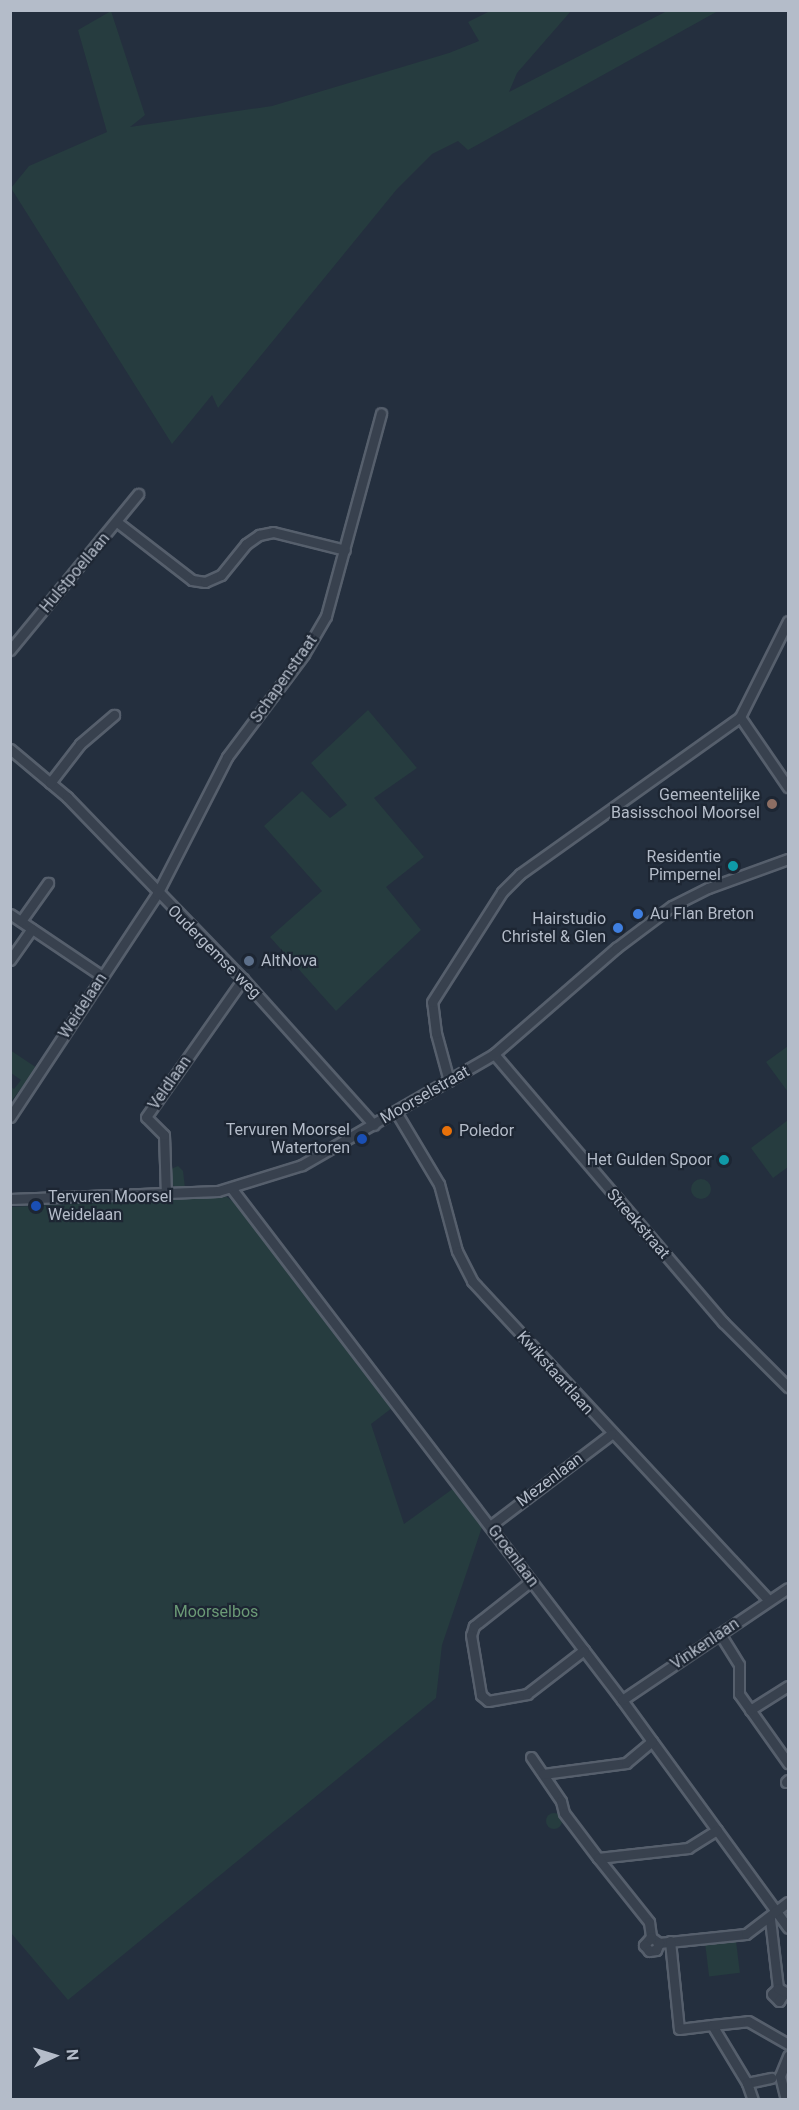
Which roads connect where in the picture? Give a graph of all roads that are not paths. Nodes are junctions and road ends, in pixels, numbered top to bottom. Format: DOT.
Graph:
graph roads {
  1 [pos="381,413"];
  2 [pos="138,494"];
  3 [pos="117,522"];
  4 [pos="345,550"];
  5 [pos="789,621"];
  6 [pos="10,650"];
  7 [pos="114,715"];
  8 [pos="740,717"];
  9 [pos="10,749"];
  10 [pos="50,783"];
  11 [pos="789,788"];
  12 [pos="789,860"];
  13 [pos="48,883"];
  14 [pos="157,894"];
  15 [pos="10,914"];
  16 [pos="21,921"];
  17 [pos="32,929"];
  18 [pos="10,960"];
  19 [pos="102,976"];
  20 [pos="243,979"];
  21 [pos="494,1054"];
  22 [pos="449,1081"];
  23 [pos="12,1112"];
  24 [pos="396,1112"];
  25 [pos="374,1125"];
  26 [pos="232,1189"];
  27 [pos="166,1195"];
  28 [pos="10,1199"];
  29 [pos="789,1387"];
  30 [pos="611,1434"];
  31 [pos="490,1526"];
  32 [pos="531,1581"];
  33 [pos="789,1588"];
  34 [pos="768,1600"];
  35 [pos="720,1634"];
  36 [pos="584,1650"];
  37 [pos="789,1686"];
  38 [pos="622,1700"];
  39 [pos="750,1710"];
  40 [pos="652,1741"];
  41 [pos="531,1757"];
  42 [pos="789,1763"];
  43 [pos="543,1774"];
  44 [pos="717,1830"];
  45 [pos="598,1858"];
  46 [pos="789,1902"];
  47 [pos="774,1916"];
  48 [pos="789,1928"];
  49 [pos="670,1941"];
  50 [pos="778,1988"];
  51 [pos="712,2025"];
  52 [pos="789,2044"];
  53 [pos="789,2056"];
  54 [pos="771,2078"];
  55 [pos="747,2083"];
  56 [pos="753,2100"];
  57 [pos="786,2100"];
  1 -- 4 [label="street, Schapenstraat"];
  2 -- 3 [label="street, Hulstpoellaan"];
  3 -- 4 [label="street"];
  3 -- 6 [label="street, Hulstpoellaan"];
  4 -- 14 [label="street, Schapenstraat"];
  5 -- 8 [label="street"];
  7 -- 10 [label="street"];
  8 -- 11 [label="street"];
  8 -- 22 [label="street"];
  9 -- 10 [label="street, Oudergemse weg"];
  10 -- 14 [label="street, Oudergemse weg"];
  12 -- 21 [label="street, Moorselstraat"];
  13 -- 16 [label="street"];
  14 -- 19 [label="street, Weidelaan"];
  14 -- 20 [label="street, Oudergemse weg"];
  15 -- 16 [label="street"];
  16 -- 17 [label="street"];
  17 -- 18 [label="street"];
  17 -- 19 [label="street"];
  19 -- 23 [label="street, Weidelaan"];
  20 -- 25 [label="street, Oudergemse weg"];
  20 -- 27 [label="street, Veldlaan"];
  21 -- 22 [label="street, Moorselstraat"];
  21 -- 29 [label="street, Streekstraat"];
  22 -- 24 [label="street, Moorselstraat"];
  24 -- 25 [label="street, Moorselstraat"];
  24 -- 30 [label="street, Kwikstaartlaan"];
  25 -- 26 [label="street, Moorselstraat"];
  26 -- 27 [label="street, Moorselstraat"];
  26 -- 31 [label="street, Groenlaan"];
  27 -- 28 [label="street, Moorselstraat"];
  30 -- 31 [label="street, Mezenlaan"];
  30 -- 34 [label="street, Kwikstaartlaan"];
  31 -- 32 [label="street, Groenlaan"];
  32 -- 36 [label="street, Groenlaan"];
  32 -- 36 [label="street"];
  33 -- 34 [label="street, Vinkenlaan"];
  34 -- 35 [label="street, Vinkenlaan"];
  35 -- 38 [label="street, Vinkenlaan"];
  35 -- 39 [label="street"];
  36 -- 38 [label="street, Groenlaan"];
  37 -- 39 [label="street"];
  38 -- 40 [label="street, Groenlaan"];
  39 -- 42 [label="street"];
  40 -- 43 [label="street"];
  40 -- 44 [label="street, Groenlaan"];
  41 -- 43 [label="street"];
  43 -- 45 [label="street"];
  44 -- 45 [label="street"];
  44 -- 47 [label="street, Groenlaan"];
  45 -- 49 [label="street"];
  46 -- 47 [label="street"];
  47 -- 48 [label="street, Groenlaan"];
  47 -- 49 [label="street"];
  47 -- 50 [label="street"];
  49 -- 51 [label="street"];
  51 -- 52 [label="street"];
  51 -- 55 [label="street"];
  53 -- 57 [label="street"];
  54 -- 55 [label="street"];
  55 -- 56 [label="street"];
}
